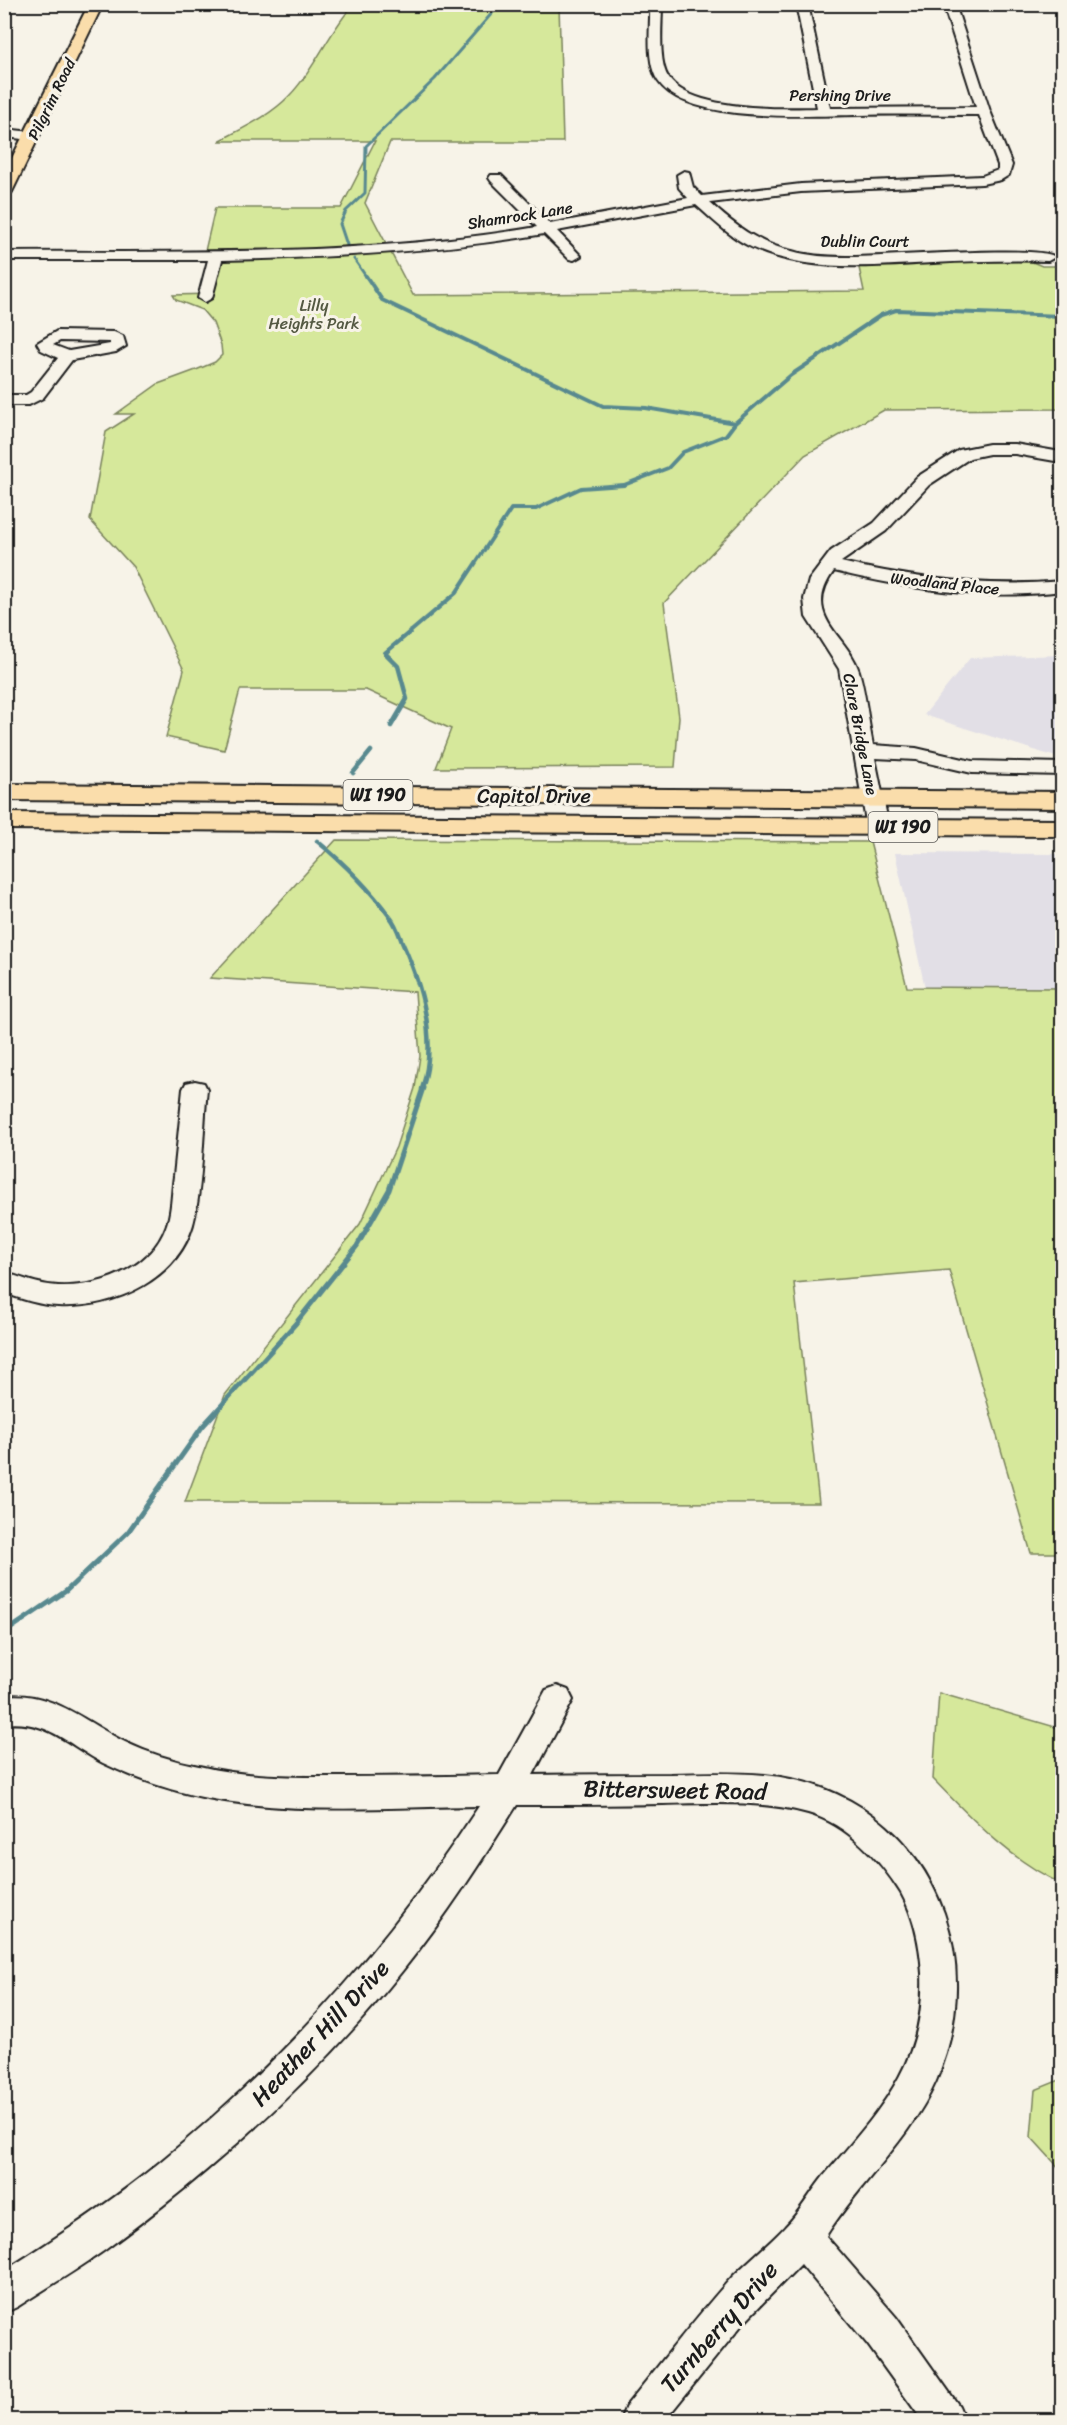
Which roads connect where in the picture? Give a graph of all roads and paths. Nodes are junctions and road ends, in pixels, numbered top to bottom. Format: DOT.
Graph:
graph roads {
  1 [pos="96,4"];
  2 [pos="656,4"];
  3 [pos="802,4"];
  4 [pos="949,4"];
  5 [pos="824,111"];
  6 [pos="984,111"];
  7 [pos="4,133"];
  8 [pos="32,136"];
  9 [pos="684,175"];
  10 [pos="496,178"];
  11 [pos="4,192"];
  12 [pos="700,201"];
  13 [pos="548,230"];
  14 [pos="216,255"];
  15 [pos="4,256"];
  16 [pos="574,256"];
  17 [pos="1048,257"];
  18 [pos="206,298"];
  19 [pos="67,356"];
  20 [pos="4,400"];
  21 [pos="1060,456"];
  22 [pos="829,565"];
  23 [pos="1062,586"];
  24 [pos="866,751"];
  25 [pos="1062,769"];
  26 [pos="4,792"];
  27 [pos="398,795"];
  28 [pos="873,798"];
  29 [pos="1062,800"];
  30 [pos="4,821"];
  31 [pos="396,824"];
  32 [pos="878,827"];
  33 [pos="1062,828"];
  34 [pos="195,1089"];
  35 [pos="4,1282"];
  36 [pos="557,1700"];
  37 [pos="12,1708"];
  38 [pos="508,1789"];
  39 [pos="802,2237"];
  40 [pos="4,2294"];
  41 [pos="640,2421"];
  42 [pos="945,2421"];
  1 -- 8 [label="main road, Pilgrim Road"];
  2 -- 5 [label="street, Pershing Drive"];
  3 -- 5 [label="street"];
  4 -- 6 [label="street"];
  5 -- 6 [label="street, Pershing Drive"];
  6 -- 12 [label="street, Shamrock Lane"];
  7 -- 8 [label="street"];
  8 -- 11 [label="main road, Pilgrim Road"];
  9 -- 12 [label="street, Dublin Court"];
  10 -- 13 [label="street"];
  12 -- 13 [label="street, Shamrock Lane"];
  12 -- 17 [label="street, Dublin Court"];
  13 -- 14 [label="street, Shamrock Lane"];
  13 -- 16 [label="street"];
  14 -- 15 [label="street, Shamrock Lane"];
  14 -- 18 [label="street"];
  19 -- 20 [label="street"];
  21 -- 22 [label="street, Clare Bridge Lane"];
  22 -- 23 [label="street, Woodland Place"];
  22 -- 24 [label="street, Clare Bridge Lane"];
  24 -- 25 [label="street"];
  24 -- 28 [label="street, Clare Bridge Lane"];
  26 -- 27 [label="main road, Capitol Drive / WI 190"];
  27 -- 28 [label="main road, Capitol Drive / WI 190"];
  27 -- 31 [label="main road"];
  28 -- 29 [label="main road, Capitol Drive / WI 190"];
  28 -- 32 [label="street, Clare Bridge Lane"];
  30 -- 31 [label="main road, Capitol Drive / WI 190"];
  31 -- 32 [label="main road, Capitol Drive / WI 190"];
  32 -- 33 [label="main road, Capitol Drive / WI 190"];
  34 -- 35 [label="street"];
  36 -- 38 [label="street, Heather Hill Drive"];
  37 -- 38 [label="street, Bittersweet Road"];
  38 -- 39 [label="street, Bittersweet Road"];
  38 -- 40 [label="street, Heather Hill Drive"];
  39 -- 41 [label="street, Turnberry Drive"];
  39 -- 42 [label="street"];
}
